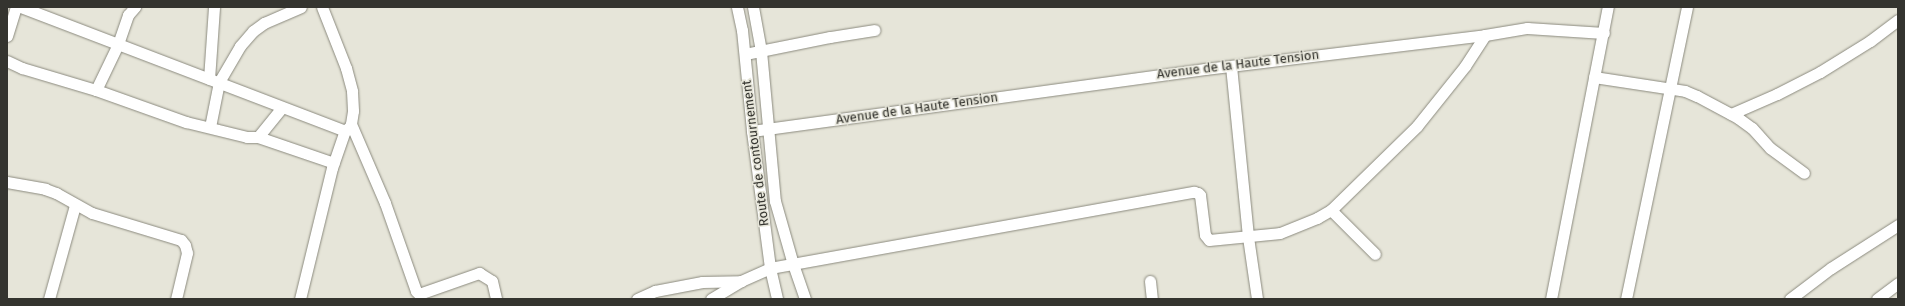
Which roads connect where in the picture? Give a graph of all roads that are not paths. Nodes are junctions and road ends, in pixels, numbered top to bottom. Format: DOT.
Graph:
graph roads {
  1 [pos="16,7"];
  2 [pos="21,7"];
  3 [pos="135,7"];
  4 [pos="214,7"];
  5 [pos="301,7"];
  6 [pos="322,7"];
  7 [pos="737,7"];
  8 [pos="753,7"];
  9 [pos="1608,7"];
  10 [pos="1687,7"];
  11 [pos="1898,20"];
  12 [pos="874,30"];
  13 [pos="1604,33"];
  14 [pos="1484,35"];
  15 [pos="7,36"];
  16 [pos="118,44"];
  17 [pos="761,51"];
  18 [pos="745,54"];
  19 [pos="7,61"];
  20 [pos="1231,66"];
  21 [pos="1594,77"];
  22 [pos="214,81"];
  23 [pos="1670,88"];
  24 [pos="96,90"];
  25 [pos="282,106"];
  26 [pos="1731,114"];
  27 [pos="210,127"];
  28 [pos="348,128"];
  29 [pos="769,129"];
  30 [pos="752,131"];
  31 [pos="258,137"];
  32 [pos="334,163"];
  33 [pos="1804,173"];
  34 [pos="7,182"];
  35 [pos="75,205"];
  36 [pos="1331,210"];
  37 [pos="1898,225"];
  38 [pos="1248,237"];
  39 [pos="1375,254"];
  40 [pos="793,264"];
  41 [pos="770,268"];
  42 [pos="741,280"];
  43 [pos="1150,281"];
  44 [pos="1898,283"];
  45 [pos="416,295"];
  46 [pos="48,299"];
  47 [pos="176,299"];
  48 [pos="300,299"];
  49 [pos="496,299"];
  50 [pos="637,299"];
  51 [pos="711,299"];
  52 [pos="776,299"];
  53 [pos="805,299"];
  54 [pos="1152,299"];
  55 [pos="1258,299"];
  56 [pos="1551,299"];
  57 [pos="1626,299"];
  58 [pos="1790,299"];
  59 [pos="1877,299"];
  1 -- 15 [label="street"];
  2 -- 16 [label="street"];
  3 -- 16 [label="street"];
  4 -- 22 [label="street"];
  5 -- 22 [label="street"];
  6 -- 28 [label="street"];
  7 -- 18 [label="street, Route de contournement"];
  8 -- 17 [label="street"];
  9 -- 13 [label="street"];
  10 -- 23 [label="street"];
  11 -- 26 [label="street"];
  12 -- 17 [label="street"];
  13 -- 14 [label="street, Avenue de la Haute Tension"];
  13 -- 21 [label="street"];
  14 -- 20 [label="street, Avenue de la Haute Tension"];
  14 -- 36 [label="street"];
  16 -- 22 [label="street"];
  16 -- 24 [label="street"];
  17 -- 18 [label="street"];
  17 -- 29 [label="street"];
  18 -- 30 [label="street, Route de contournement"];
  19 -- 24 [label="street"];
  20 -- 29 [label="street, Avenue de la Haute Tension"];
  20 -- 38 [label="street"];
  21 -- 23 [label="street"];
  21 -- 56 [label="street"];
  22 -- 25 [label="street"];
  22 -- 27 [label="street"];
  23 -- 26 [label="street"];
  23 -- 57 [label="street"];
  24 -- 27 [label="street"];
  25 -- 28 [label="street"];
  25 -- 31 [label="street"];
  26 -- 33 [label="street"];
  27 -- 31 [label="street"];
  28 -- 32 [label="street"];
  28 -- 45 [label="street"];
  29 -- 30 [label="street, Avenue de la Haute Tension"];
  29 -- 40 [label="street"];
  30 -- 41 [label="street, Route de contournement"];
  31 -- 32 [label="street"];
  32 -- 48 [label="street"];
  34 -- 35 [label="street"];
  35 -- 46 [label="street"];
  35 -- 47 [label="street"];
  36 -- 38 [label="street"];
  36 -- 39 [label="street"];
  37 -- 58 [label="street"];
  38 -- 40 [label="street"];
  38 -- 55 [label="street"];
  40 -- 41 [label="street"];
  40 -- 53 [label="street"];
  41 -- 42 [label="street"];
  41 -- 52 [label="street, Route de contournement"];
  42 -- 50 [label="street"];
  42 -- 51 [label="street"];
  43 -- 54 [label="street"];
  44 -- 59 [label="street"];
  45 -- 49 [label="street"];
}
